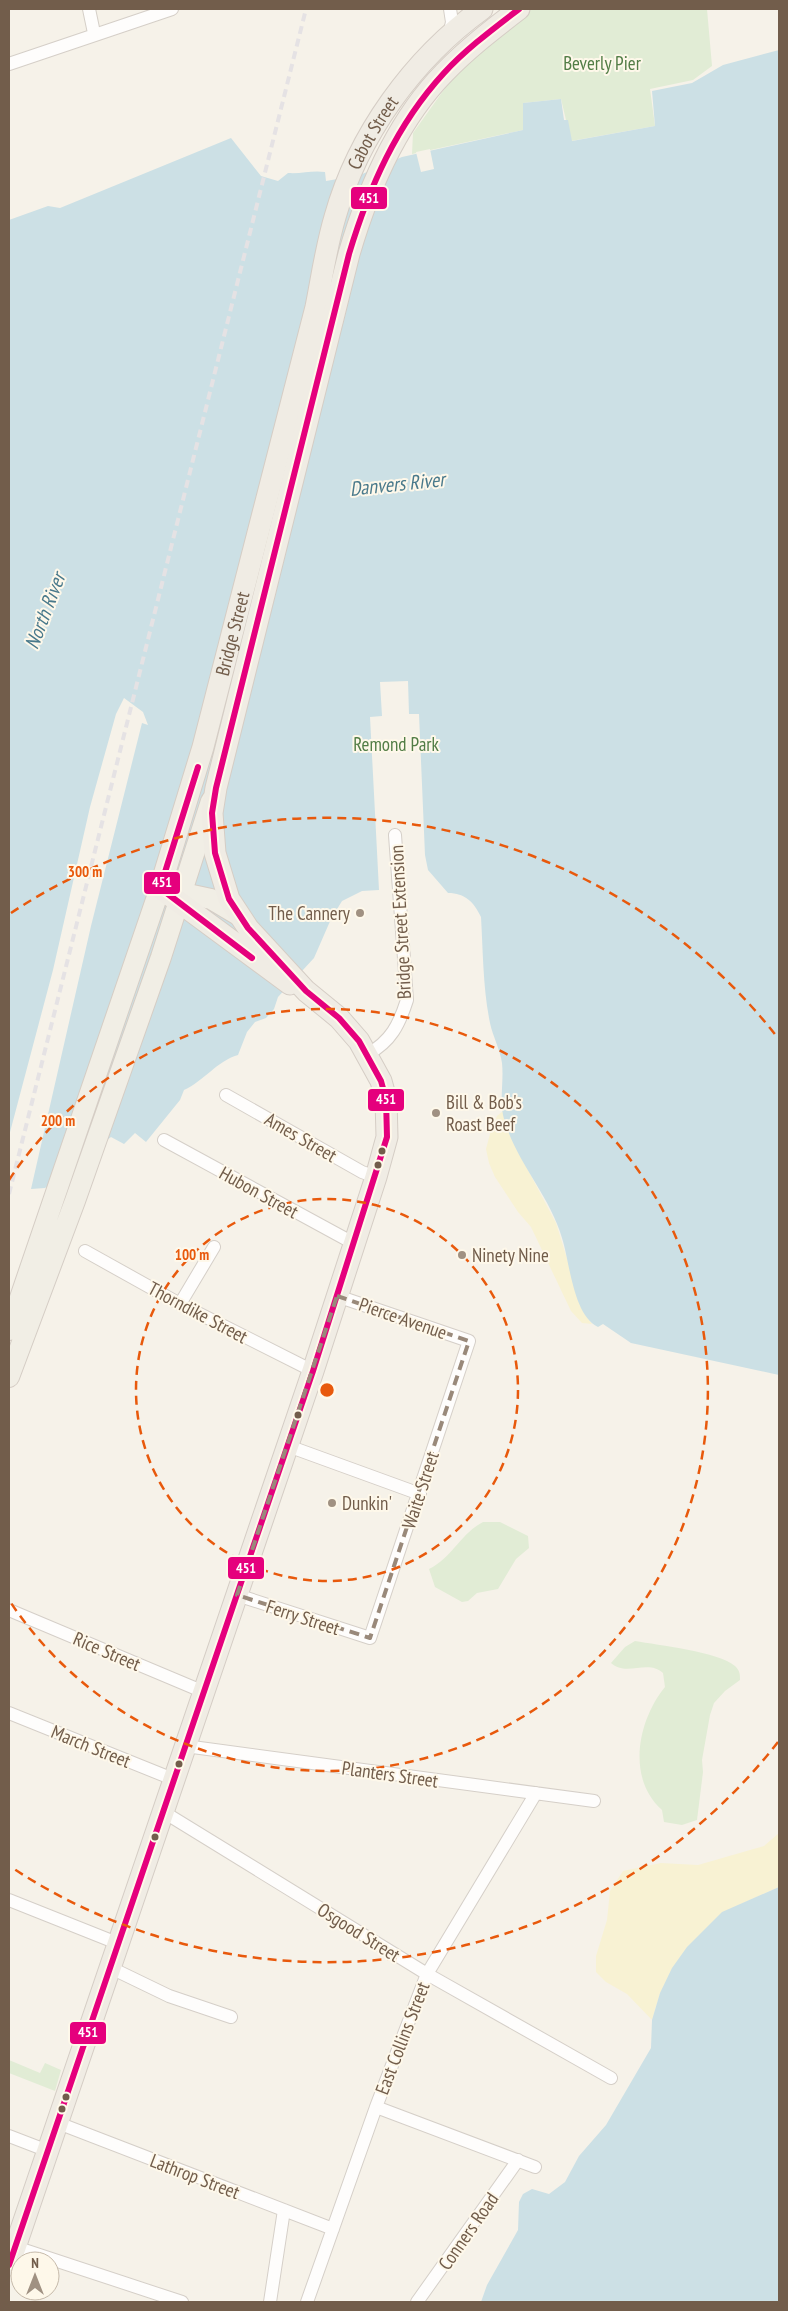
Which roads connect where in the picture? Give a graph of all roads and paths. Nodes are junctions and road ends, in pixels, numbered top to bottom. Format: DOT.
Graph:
graph roads {
  1 [pos="89,9"];
  2 [pos="172,9"];
  3 [pos="450,9"];
  4 [pos="482,9"];
  5 [pos="519,9"];
  6 [pos="94,34"];
  7 [pos="449,35"];
  8 [pos="9,64"];
  9 [pos="308,375"];
  10 [pos="216,788"];
  11 [pos="395,835"];
  12 [pos="160,888"];
  13 [pos="180,896"];
  14 [pos="238,915"];
  15 [pos="306,991"];
  16 [pos="368,1054"];
  17 [pos="226,1094"];
  18 [pos="164,1140"];
  19 [pos="376,1178"];
  20 [pos="354,1244"];
  21 [pos="214,1247"];
  22 [pos="85,1251"];
  23 [pos="337,1296"];
  24 [pos="180,1304"];
  25 [pos="9,1330"];
  26 [pos="469,1341"];
  27 [pos="313,1371"];
  28 [pos="9,1376"];
  29 [pos="288,1446"];
  30 [pos="420,1494"];
  31 [pos="237,1595"];
  32 [pos="9,1610"];
  33 [pos="370,1638"];
  34 [pos="204,1692"];
  35 [pos="9,1713"];
  36 [pos="186,1746"];
  37 [pos="173,1780"];
  38 [pos="536,1793"];
  39 [pos="594,1802"];
  40 [pos="162,1811"];
  41 [pos="9,1900"];
  42 [pos="117,1943"];
  43 [pos="109,1966"];
  44 [pos="427,1974"];
  45 [pos="231,2017"];
  46 [pos="611,2078"];
  47 [pos="376,2107"];
  48 [pos="58,2122"];
  49 [pos="9,2136"];
  50 [pos="48,2151"];
  51 [pos="518,2160"];
  52 [pos="535,2167"];
  53 [pos="284,2210"];
  54 [pos="333,2229"];
  55 [pos="14,2251"];
  56 [pos="60,2269"];
  57 [pos="182,2302"];
  58 [pos="270,2302"];
  59 [pos="307,2302"];
  60 [pos="417,2302"];
  1 -- 6 [label="street"];
  2 -- 6 [label="street"];
  3 -- 7 [label="street"];
  4 -- 7 [label="highway, Cabot Street"];
  5 -- 9 [label="highway, Cabot Street"];
  6 -- 8 [label="street"];
  7 -- 9 [label="highway, Cabot Street"];
  9 -- 10 [label="highway, Bridge Street"];
  9 -- 12 [label="highway, Bridge Street"];
  10 -- 13 [label="main road"];
  10 -- 14 [label="highway, Bridge Street"];
  11 -- 16 [label="street, Bridge Street Extension"];
  12 -- 13 [label="highway, Bridge Street"];
  12 -- 25 [label="main road"];
  13 -- 14 [label="main road, Bridge Street"];
  13 -- 15 [label="highway, Bridge Street"];
  13 -- 28 [label="main road"];
  14 -- 15 [label="highway, Bridge Street"];
  15 -- 16 [label="highway, Bridge Street"];
  16 -- 19 [label="highway, Bridge Street"];
  17 -- 19 [label="street, Ames Street"];
  18 -- 20 [label="street, Hubon Street"];
  19 -- 20 [label="highway, Bridge Street"];
  20 -- 23 [label="highway, Bridge Street"];
  21 -- 24 [label="street"];
  22 -- 24 [label="street, Thorndike Street"];
  23 -- 26 [label="street, Pierce Avenue"];
  23 -- 27 [label="highway, Bridge Street"];
  24 -- 27 [label="street, Thorndike Street"];
  26 -- 30 [label="street, Waite Street"];
  27 -- 29 [label="highway, Bridge Street"];
  29 -- 30 [label="street"];
  29 -- 31 [label="highway, Bridge Street"];
  30 -- 33 [label="street, Waite Street"];
  31 -- 33 [label="street, Ferry Street"];
  31 -- 34 [label="highway, Bridge Street"];
  32 -- 34 [label="street, Rice Street"];
  34 -- 36 [label="highway, Bridge Street"];
  35 -- 37 [label="street, March Street"];
  36 -- 37 [label="highway, Bridge Street"];
  36 -- 38 [label="street, Planters Street"];
  37 -- 40 [label="highway, Bridge Street"];
  38 -- 39 [label="street, Planters Street"];
  38 -- 44 [label="street, East Collins Street"];
  40 -- 42 [label="highway, Bridge Street"];
  40 -- 44 [label="street, Osgood Street"];
  41 -- 42 [label="street"];
  42 -- 43 [label="highway, Bridge Street"];
  43 -- 45 [label="street"];
  43 -- 48 [label="highway, Bridge Street"];
  44 -- 46 [label="street, Osgood Street"];
  44 -- 47 [label="street, East Collins Street"];
  47 -- 51 [label="street"];
  47 -- 54 [label="street, East Collins Street"];
  48 -- 50 [label="highway, Bridge Street"];
  48 -- 53 [label="street, Lathrop Street"];
  49 -- 50 [label="street"];
  50 -- 55 [label="highway, Bridge Street"];
  51 -- 52 [label="street"];
  51 -- 60 [label="street, Conners Road"];
  53 -- 54 [label="street, Lathrop Street"];
  53 -- 58 [label="street"];
  54 -- 59 [label="street, East Collins Street"];
  56 -- 57 [label="street"];
}
